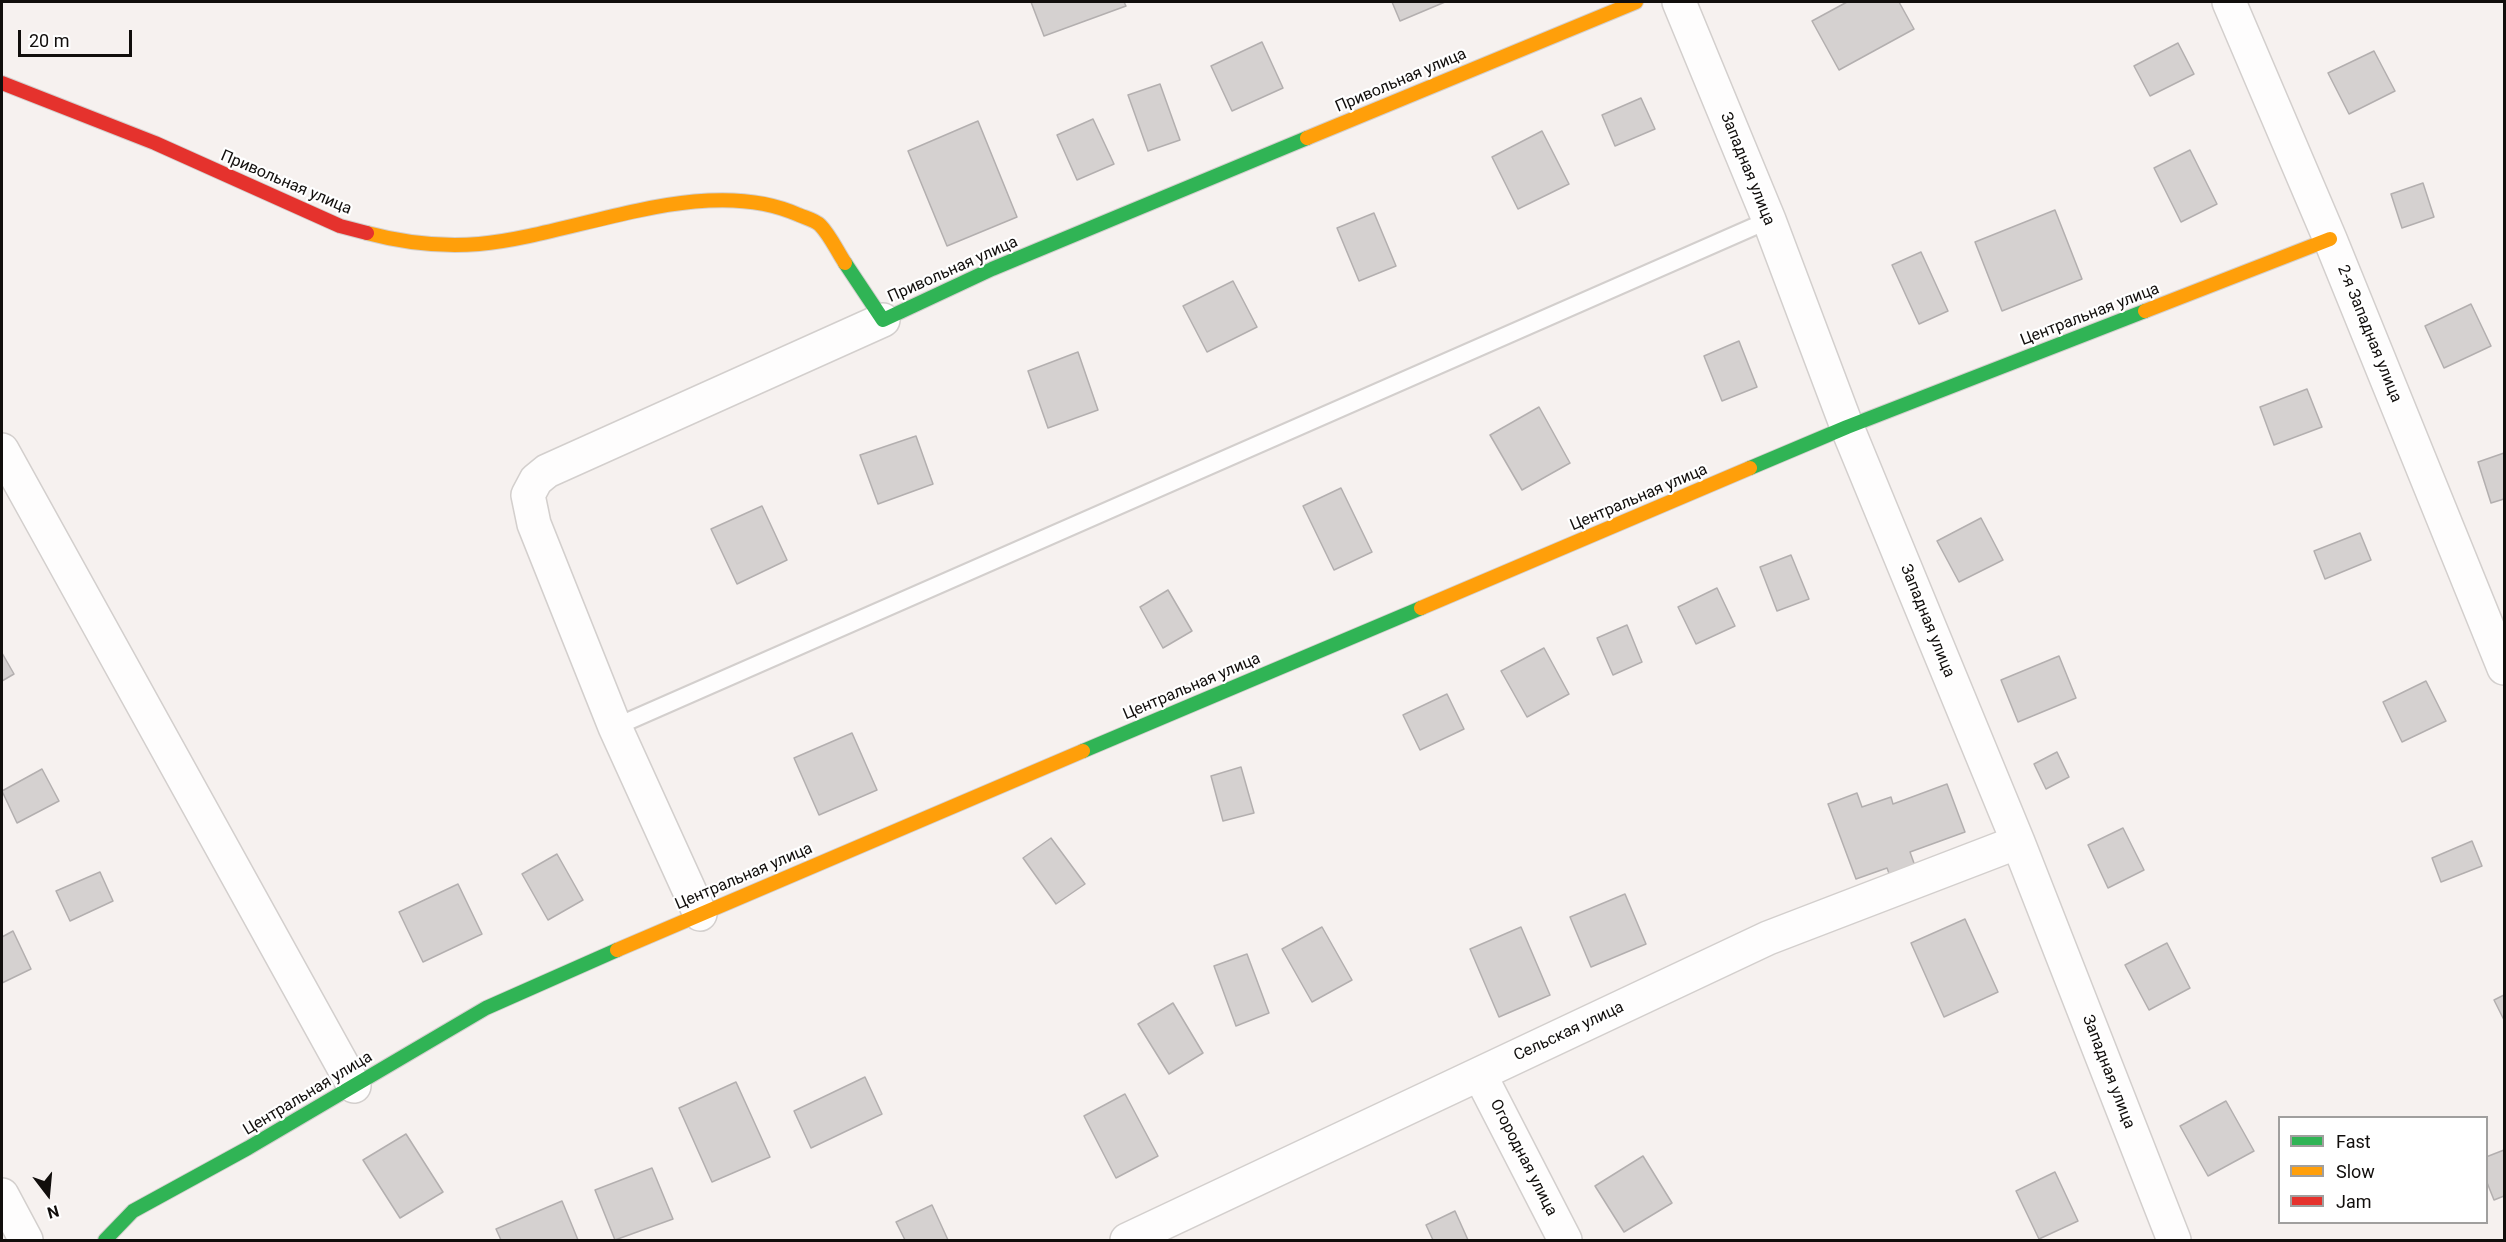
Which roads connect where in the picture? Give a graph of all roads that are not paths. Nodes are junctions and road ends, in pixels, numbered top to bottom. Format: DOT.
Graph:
graph roads {
  1 [pos="1636,2"];
  2 [pos="1678,2"];
  3 [pos="2229,2"];
  4 [pos="2,82"];
  5 [pos="1768,220"];
  6 [pos="2330,239"];
  7 [pos="883,320"];
  8 [pos="1847,427"];
  9 [pos="2,450"];
  10 [pos="2505,668"];
  11 [pos="615,727"];
  12 [pos="2018,842"];
  13 [pos="700,914"];
  14 [pos="1480,1075"];
  15 [pos="354,1086"];
  16 [pos="2,1195"];
  17 [pos="26,1240"];
  18 [pos="105,1240"];
  19 [pos="1127,1240"];
  20 [pos="1565,1240"];
  21 [pos="2174,1240"];
  1 -- 7 [label="street, Привольная улица"];
  2 -- 5 [label="street, Западная улица"];
  3 -- 6 [label="street, 2-я Западная улица"];
  4 -- 7 [label="street, Привольная улица"];
  5 -- 8 [label="street, Западная улица"];
  5 -- 11 [label="lane"];
  6 -- 8 [label="street, Центральная улица"];
  6 -- 10 [label="street, 2-я Западная улица"];
  7 -- 11 [label="street"];
  8 -- 12 [label="street, Западная улица"];
  8 -- 13 [label="street, Центральная улица"];
  9 -- 15 [label="street"];
  11 -- 13 [label="street"];
  12 -- 14 [label="street, Сельская улица"];
  12 -- 21 [label="street, Западная улица"];
  13 -- 15 [label="street, Центральная улица"];
  14 -- 19 [label="street, Сельская улица"];
  14 -- 20 [label="street, Огородная улица"];
  15 -- 18 [label="street, Центральная улица"];
  16 -- 17 [label="street"];
}
